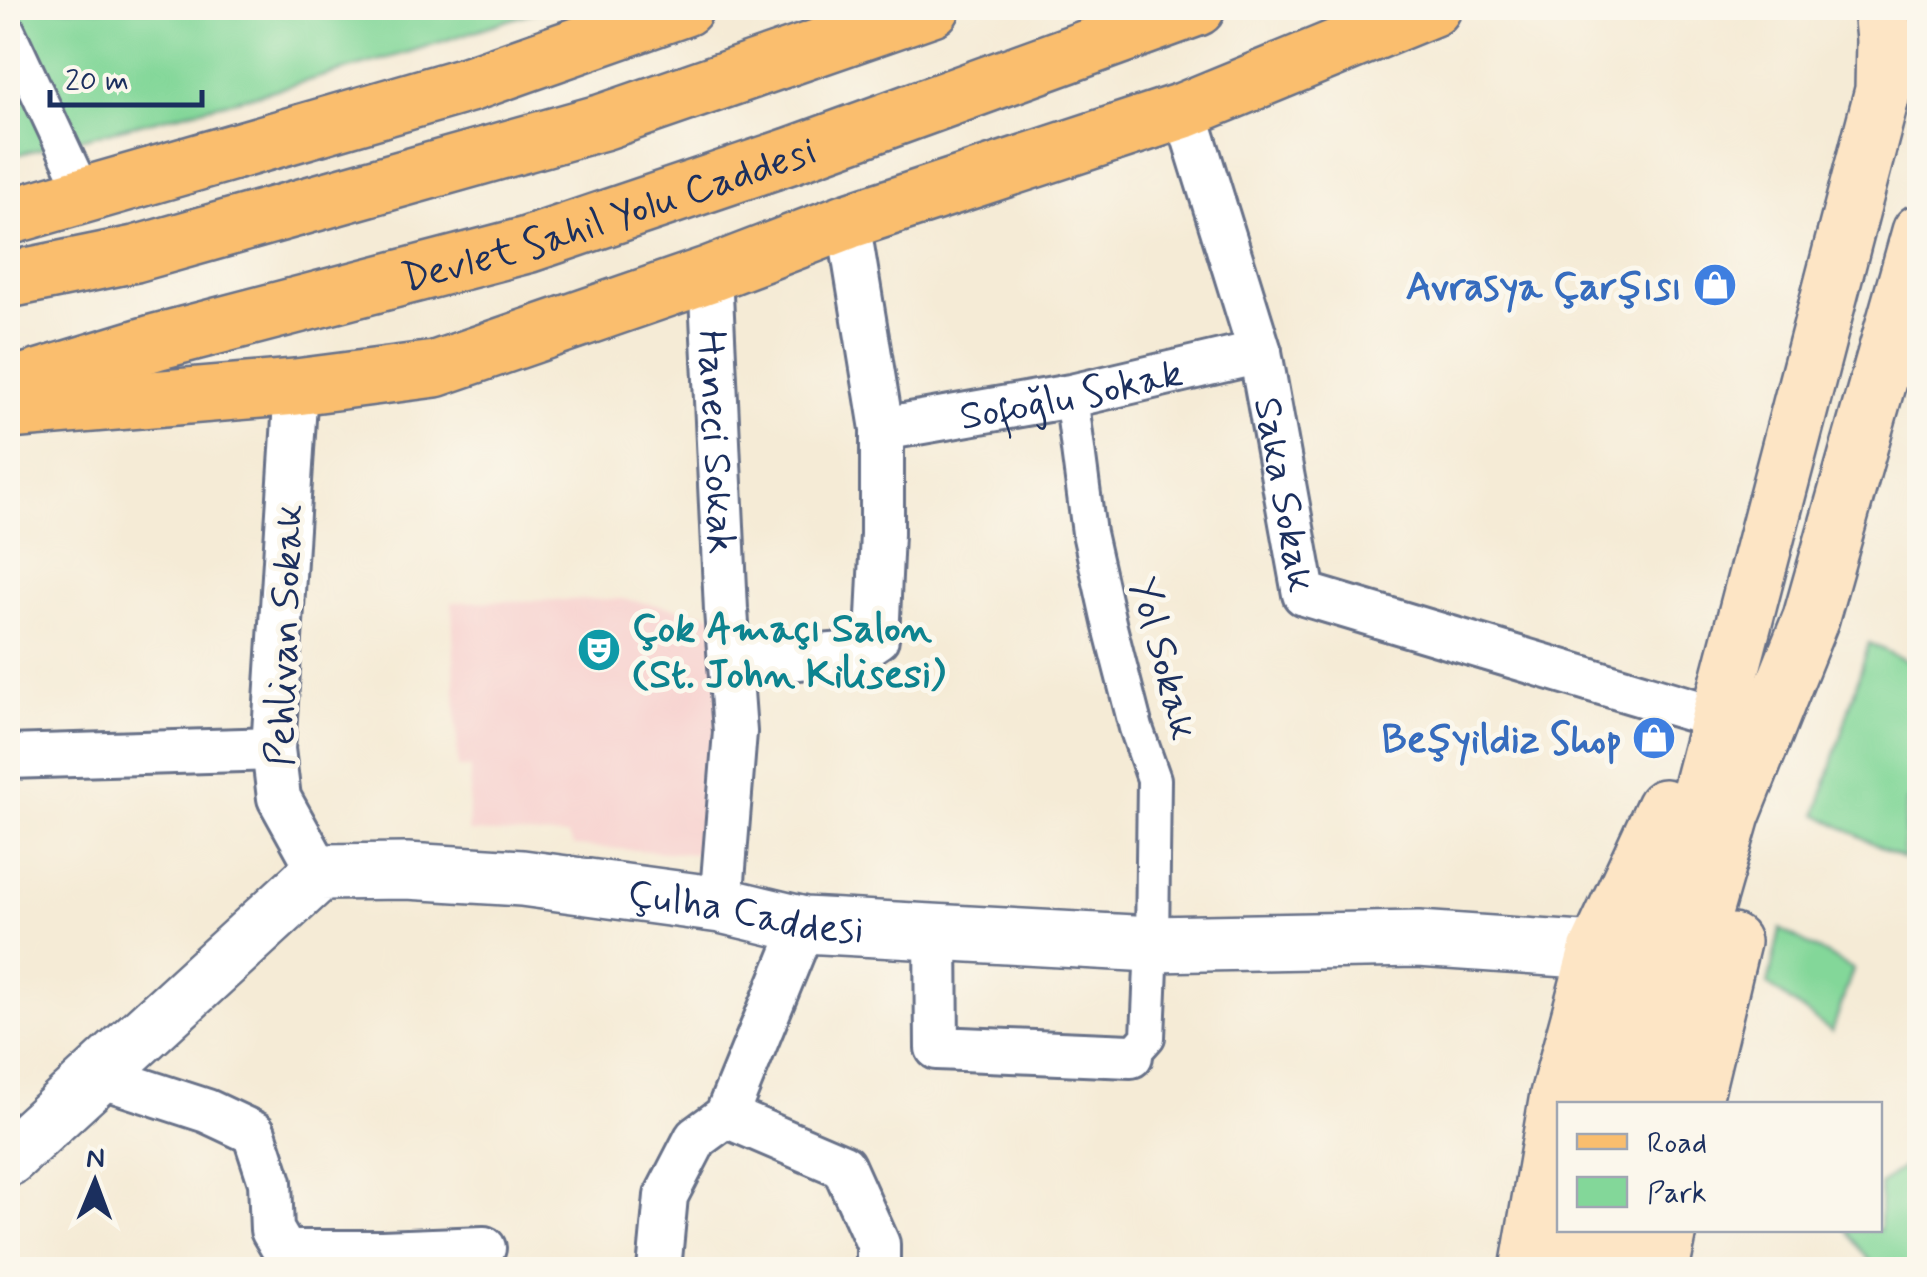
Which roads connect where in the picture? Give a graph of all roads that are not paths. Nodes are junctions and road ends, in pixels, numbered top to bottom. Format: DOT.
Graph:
graph roads {
  1 [pos="686,8"];
  2 [pos="932,8"];
  3 [pos="1197,8"];
  4 [pos="1434,8"];
  5 [pos="1881,8"];
  6 [pos="8,30"];
  7 [pos="1184,110"];
  8 [pos="85,195"];
  9 [pos="8,217"];
  10 [pos="848,221"];
  11 [pos="1920,232"];
  12 [pos="710,274"];
  13 [pos="8,280"];
  14 [pos="1260,352"];
  15 [pos="296,387"];
  16 [pos="8,388"];
  17 [pos="1071,396"];
  18 [pos="8,411"];
  19 [pos="882,429"];
  20 [pos="1750,596"];
  21 [pos="1811,618"];
  22 [pos="730,664"];
  23 [pos="1702,713"];
  24 [pos="273,749"];
  25 [pos="8,758"];
  26 [pos="320,872"];
  27 [pos="721,905"];
  28 [pos="804,925"];
  29 [pos="936,932"];
  30 [pos="1152,944"];
  31 [pos="1597,952"];
  32 [pos="1131,1056"];
  33 [pos="96,1075"];
  34 [pos="1609,1102"];
  35 [pos="1650,1102"];
  36 [pos="1693,1102"];
  37 [pos="726,1116"];
  38 [pos="8,1158"];
  39 [pos="1582,1232"];
  40 [pos="1628,1232"];
  41 [pos="1669,1232"];
  42 [pos="484,1248"];
  43 [pos="659,1270"];
  44 [pos="878,1270"];
  45 [pos="1528,1270"];
  46 [pos="1575,1270"];
  47 [pos="1620,1270"];
  48 [pos="1661,1270"];
  1 -- 8 [label="main road"];
  2 -- 13 [label="main road"];
  3 -- 16 [label="main road, Devlet Sahil Yolu Caddesi"];
  4 -- 7 [label="main road"];
  5 -- 20 [label="main road"];
  6 -- 8 [label="street"];
  7 -- 10 [label="main road"];
  7 -- 14 [label="street, Saka Sokak"];
  8 -- 9 [label="main road"];
  10 -- 12 [label="main road"];
  10 -- 19 [label="street"];
  11 -- 21 [label="main road"];
  12 -- 15 [label="main road"];
  12 -- 22 [label="street, Haneci Sokak"];
  14 -- 17 [label="street, Sofoğlu Sokak"];
  14 -- 23 [label="street, Saka Sokak"];
  15 -- 18 [label="main road"];
  15 -- 24 [label="street, Pehlivan Sokak"];
  17 -- 19 [label="street, Sofoğlu Sokak"];
  17 -- 30 [label="street, Yol Sokak"];
  19 -- 22 [label="street"];
  20 -- 23 [label="main road"];
  20 -- 34 [label="main road"];
  21 -- 35 [label="main road"];
  21 -- 36 [label="main road"];
  22 -- 27 [label="street, Haneci Sokak"];
  23 -- 31 [label="main road"];
  24 -- 25 [label="street"];
  24 -- 26 [label="street, Pehlivan Sokak"];
  26 -- 27 [label="street, Çulha Caddesi"];
  26 -- 33 [label="street"];
  27 -- 28 [label="street, Çulha Caddesi"];
  28 -- 29 [label="street, Çulha Caddesi"];
  28 -- 37 [label="street"];
  29 -- 30 [label="street, Çulha Caddesi"];
  29 -- 32 [label="street"];
  30 -- 31 [label="street, Çulha Caddesi"];
  30 -- 32 [label="street, Yol Sokak"];
  31 -- 45 [label="main road"];
  33 -- 38 [label="street"];
  33 -- 42 [label="street"];
  37 -- 43 [label="street"];
  37 -- 44 [label="street"];
  39 -- 46 [label="main road"];
  40 -- 47 [label="main road"];
  41 -- 48 [label="main road"];
}
